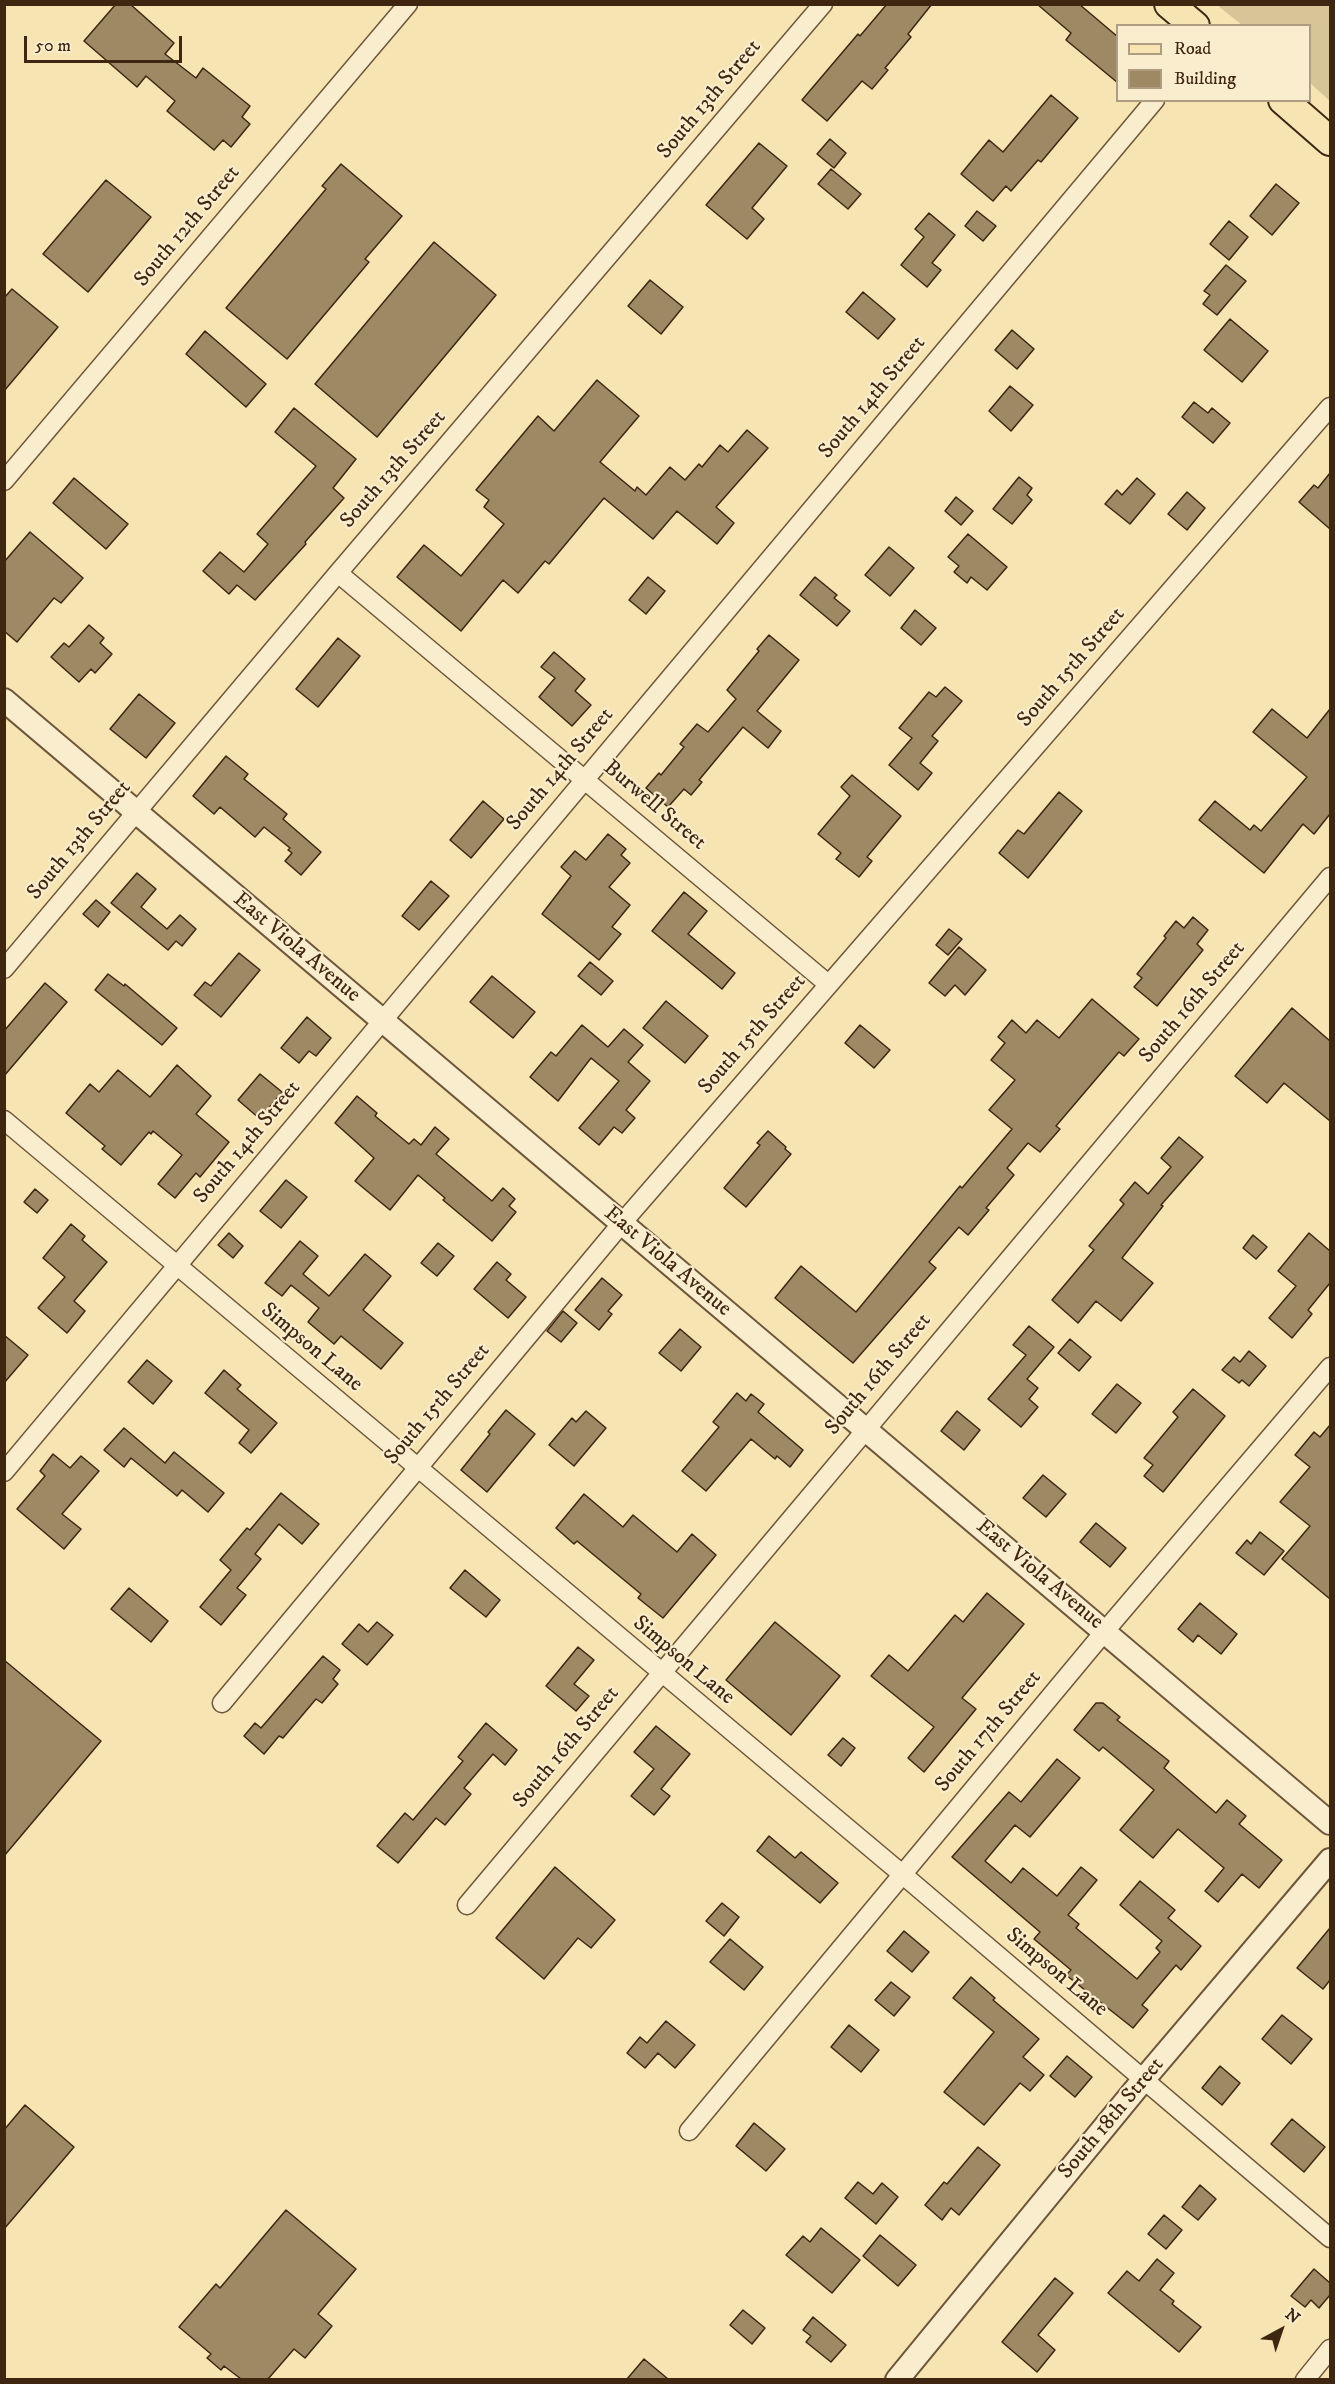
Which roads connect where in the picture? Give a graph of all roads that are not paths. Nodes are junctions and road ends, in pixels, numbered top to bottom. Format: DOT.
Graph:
graph roads {
  1 [pos="408,4"];
  2 [pos="823,4"];
  3 [pos="1169,4"];
  4 [pos="1193,24"];
  5 [pos="1153,102"];
  6 [pos="1285,102"];
  7 [pos="1330,141"];
  8 [pos="1330,407"];
  9 [pos="4,481"];
  10 [pos="338,573"];
  11 [pos="4,700"];
  12 [pos="584,779"];
  13 [pos="136,812"];
  14 [pos="1330,877"];
  15 [pos="4,969"];
  16 [pos="828,984"];
  17 [pos="382,1021"];
  18 [pos="4,1120"];
  19 [pos="622,1223"];
  20 [pos="176,1266"];
  21 [pos="1330,1367"];
  22 [pos="865,1429"];
  23 [pos="417,1468"];
  24 [pos="4,1472"];
  25 [pos="1105,1631"];
  26 [pos="661,1674"];
  27 [pos="222,1703"];
  28 [pos="1330,1823"];
  29 [pos="1330,1860"];
  30 [pos="902,1874"];
  31 [pos="467,1905"];
  32 [pos="1144,2079"];
  33 [pos="689,2131"];
  34 [pos="1330,2238"];
  35 [pos="1330,2349"];
  36 [pos="897,2379"];
  37 [pos="1305,2379"];
  1 -- 9 [label="street, South 12th Street"];
  2 -- 10 [label="street, South 13th Street"];
  3 -- 4 [label="main road"];
  5 -- 12 [label="street, South 14th Street"];
  6 -- 7 [label="main road"];
  8 -- 16 [label="street, South 15th Street"];
  10 -- 12 [label="street, Burwell Street"];
  10 -- 13 [label="street, South 13th Street"];
  11 -- 13 [label="street, East Viola Avenue"];
  12 -- 16 [label="street, Burwell Street"];
  12 -- 17 [label="street, South 14th Street"];
  13 -- 15 [label="street, South 13th Street"];
  13 -- 17 [label="street, East Viola Avenue"];
  14 -- 22 [label="street, South 16th Street"];
  16 -- 19 [label="street, South 15th Street"];
  17 -- 19 [label="street, East Viola Avenue"];
  17 -- 20 [label="street, South 14th Street"];
  18 -- 20 [label="street, Simpson Lane"];
  19 -- 22 [label="street, East Viola Avenue"];
  19 -- 23 [label="street, South 15th Street"];
  20 -- 23 [label="street, Simpson Lane"];
  20 -- 24 [label="street, South 14th Street"];
  21 -- 25 [label="street, South 17th Street"];
  22 -- 25 [label="street, East Viola Avenue"];
  22 -- 26 [label="street, South 16th Street"];
  23 -- 26 [label="street, Simpson Lane"];
  23 -- 27 [label="street, South 15th Street"];
  25 -- 28 [label="street, East Viola Avenue"];
  25 -- 30 [label="street, South 17th Street"];
  26 -- 30 [label="street, Simpson Lane"];
  26 -- 31 [label="street, South 16th Street"];
  29 -- 32 [label="street, South 18th Street"];
  30 -- 32 [label="street, Simpson Lane"];
  30 -- 33 [label="street, South 17th Street"];
  32 -- 34 [label="street, Simpson Lane"];
  32 -- 36 [label="street, South 18th Street"];
  35 -- 37 [label="street"];
}
